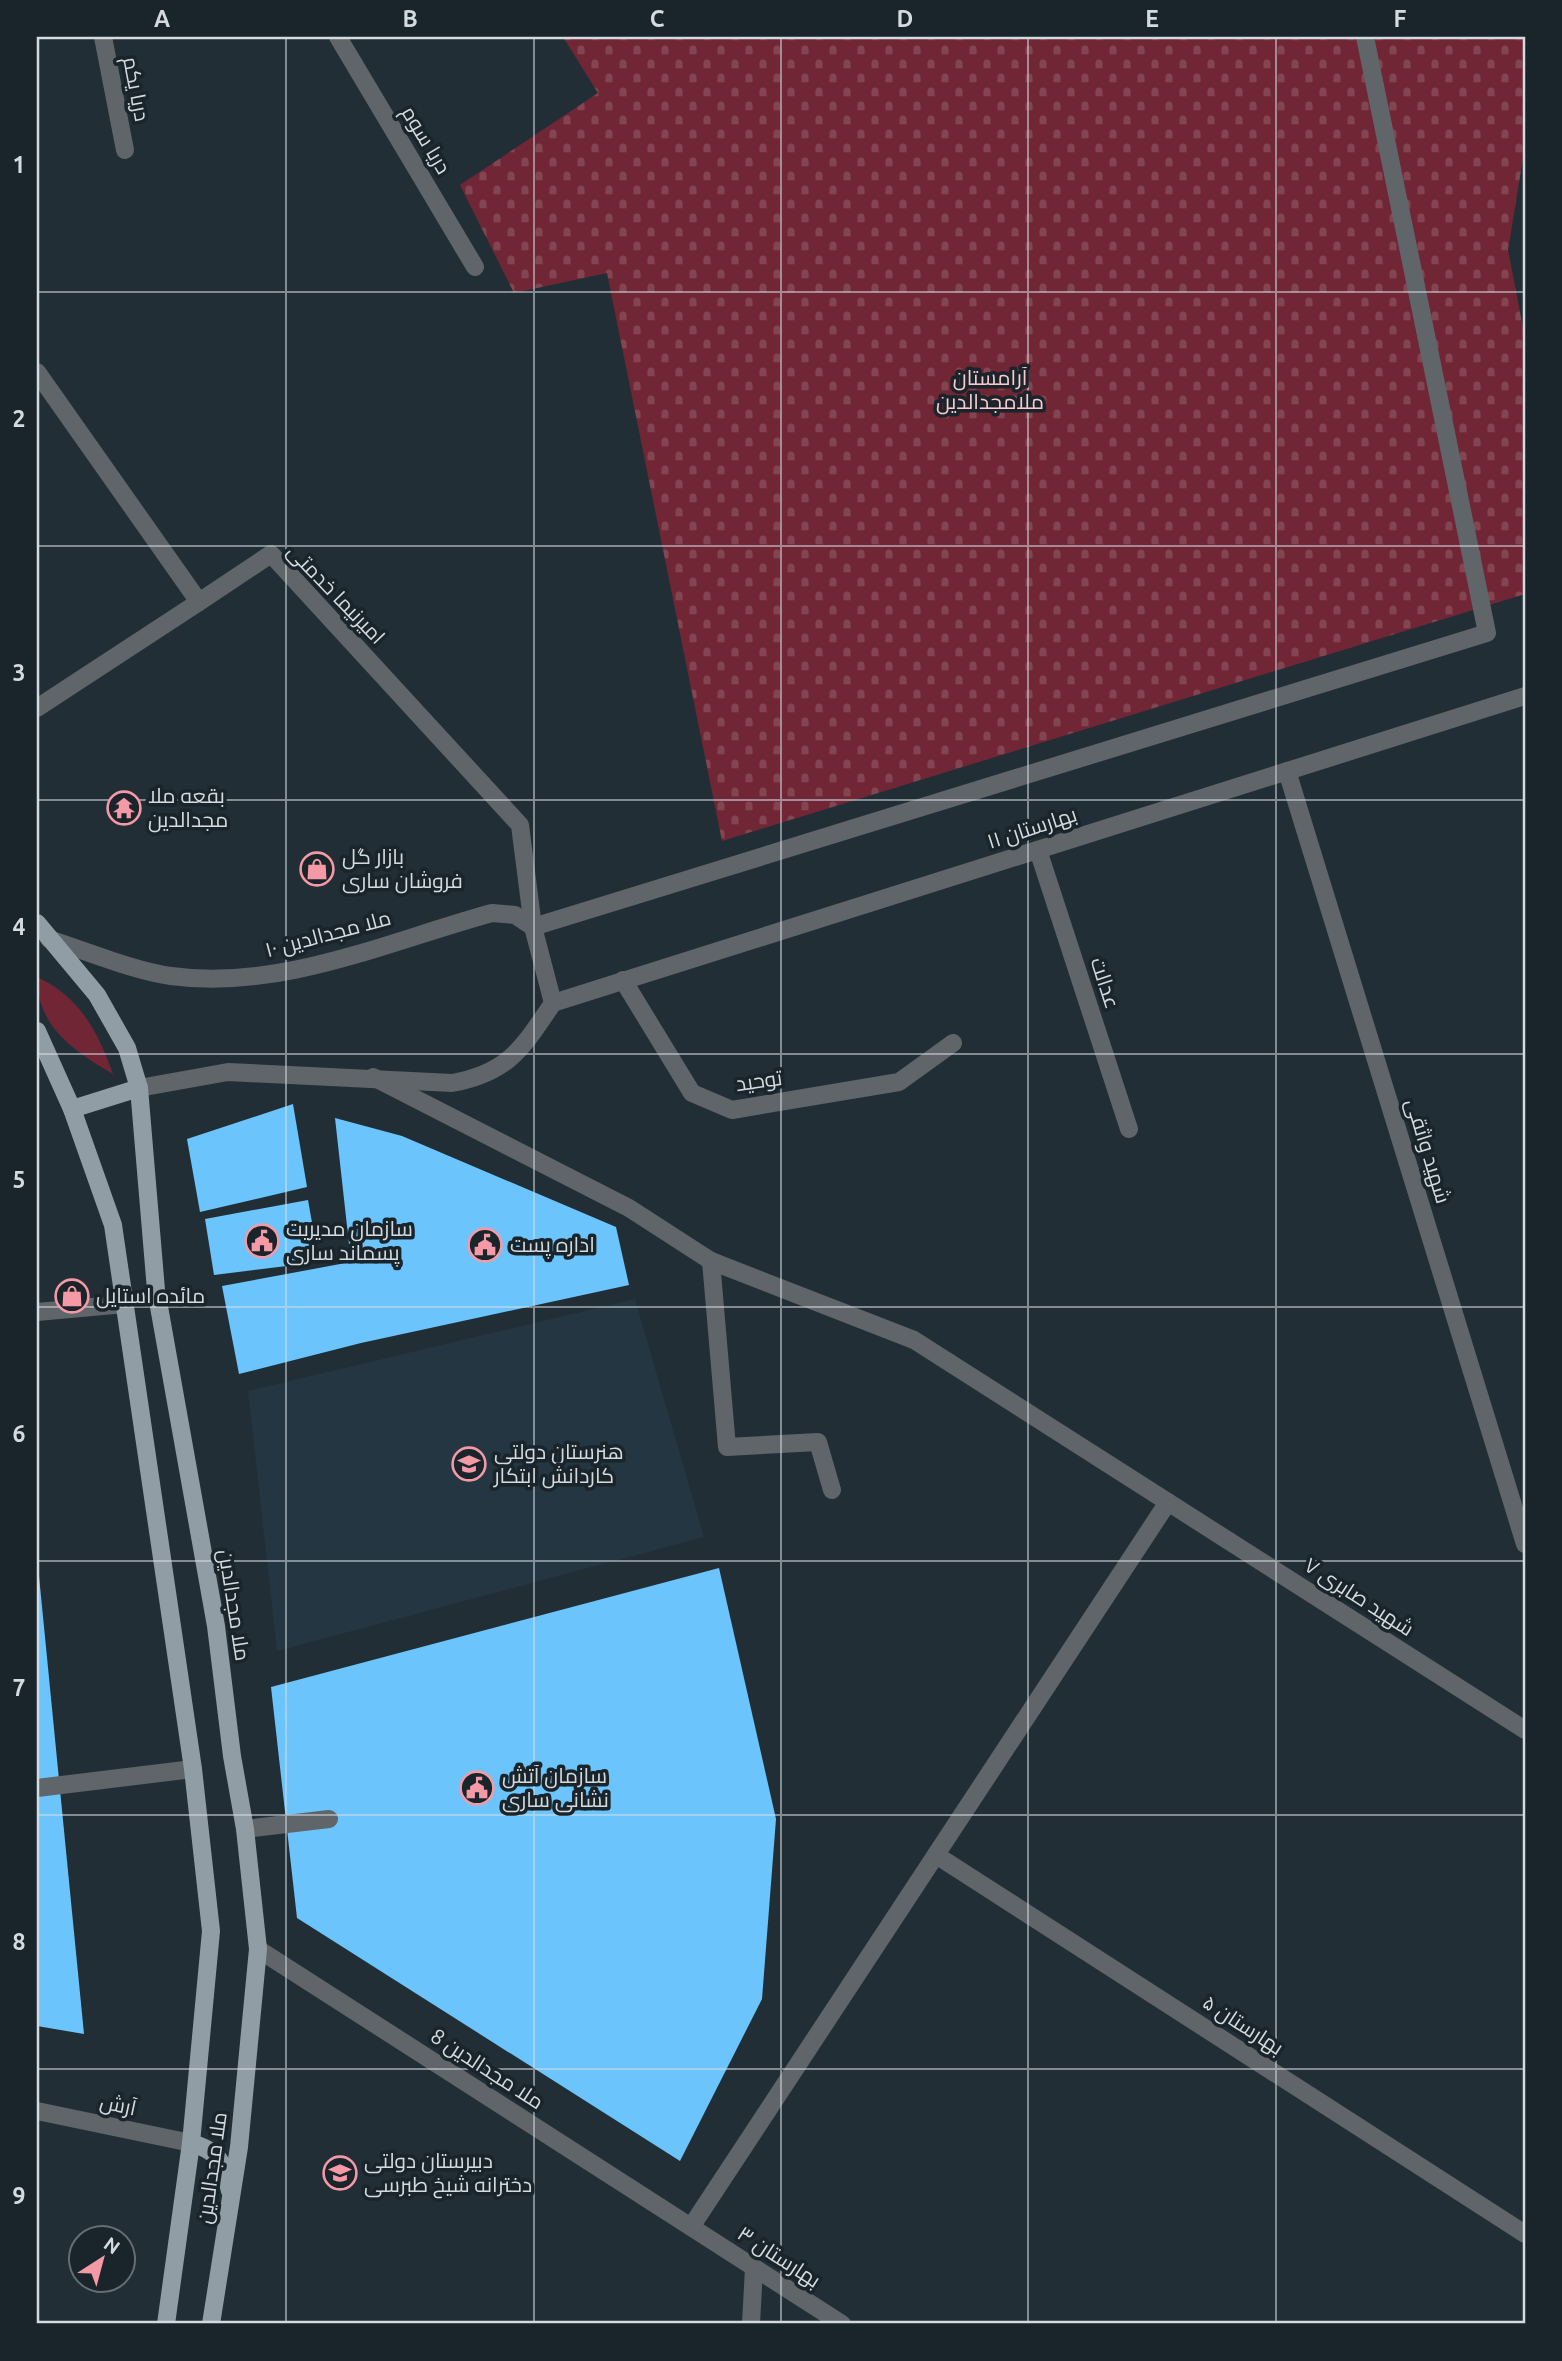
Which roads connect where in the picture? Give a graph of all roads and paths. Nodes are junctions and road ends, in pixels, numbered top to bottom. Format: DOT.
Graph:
graph roads {
  1 [pos="103,37"];
  2 [pos="338,37"];
  3 [pos="1365,37"];
  4 [pos="125,150"];
  5 [pos="475,267"];
  6 [pos="37,372"];
  7 [pos="199,602"];
  8 [pos="1525,696"];
  9 [pos="37,708"];
  10 [pos="1287,771"];
  11 [pos="1038,850"];
  12 [pos="37,923"];
  13 [pos="533,927"];
  14 [pos="49,939"];
  15 [pos="623,981"];
  16 [pos="553,1003"];
  17 [pos="37,1031"];
  18 [pos="953,1043"];
  19 [pos="43,1063"];
  20 [pos="373,1077"];
  21 [pos="139,1088"];
  22 [pos="72,1109"];
  23 [pos="1129,1129"];
  24 [pos="711,1261"];
  25 [pos="125,1304"];
  26 [pos="37,1312"];
  27 [pos="832,1490"];
  28 [pos="1168,1502"];
  29 [pos="1525,1544"];
  30 [pos="1525,1730"];
  31 [pos="194,1769"];
  32 [pos="37,1788"];
  33 [pos="329,1819"];
  34 [pos="245,1829"];
  35 [pos="936,1855"];
  36 [pos="258,1949"];
  37 [pos="37,2111"];
  38 [pos="191,2143"];
  39 [pos="231,2197"];
  40 [pos="691,2227"];
  41 [pos="1525,2234"];
  42 [pos="754,2268"];
  43 [pos="166,2324"];
  44 [pos="211,2324"];
  45 [pos="751,2324"];
  46 [pos="842,2324"];
  1 -- 4 [label="street, دریا یکم"];
  2 -- 5 [label="street, دریا سوم"];
  3 -- 13 [label="street"];
  6 -- 7 [label="street"];
  7 -- 9 [label="street"];
  7 -- 13 [label="street, امیرنیما خدمتی"];
  8 -- 10 [label="street, بهارستان ۱۱"];
  10 -- 11 [label="street, بهارستان ۱۱"];
  10 -- 29 [label="street, شهید واثقی"];
  11 -- 15 [label="street, بهارستان ۱۱"];
  11 -- 23 [label="street, عدالت"];
  12 -- 14 [label="main road, ملا مجدالدین"];
  13 -- 14 [label="street, ملا مجدالدین ١٠"];
  13 -- 16 [label="street"];
  14 -- 21 [label="main road, ملا مجدالدین"];
  15 -- 16 [label="street, بهارستان ۱۱"];
  15 -- 18 [label="street, توحید"];
  16 -- 20 [label="street"];
  17 -- 19 [label="main road, ملا مجدالدین"];
  19 -- 22 [label="main road, ملا مجدالدین"];
  20 -- 21 [label="street"];
  20 -- 24 [label="street, شهید صابری ٧"];
  21 -- 22 [label="main road"];
  21 -- 34 [label="main road, ملا مجدالدین"];
  22 -- 25 [label="main road, ملا مجدالدین"];
  24 -- 27 [label="street"];
  24 -- 28 [label="street, شهید صابری ٧"];
  25 -- 26 [label="street"];
  25 -- 31 [label="main road, ملا مجدالدین"];
  28 -- 30 [label="street, شهید صابری ٧"];
  28 -- 35 [label="street"];
  31 -- 32 [label="street"];
  31 -- 38 [label="main road, ملا مجدالدین"];
  33 -- 34 [label="street"];
  34 -- 36 [label="main road, ملا مجدالدین"];
  35 -- 40 [label="street"];
  35 -- 41 [label="street, بهارستان ۵"];
  36 -- 39 [label="main road, ملا مجدالدین"];
  36 -- 40 [label="street, ملا مجدالدین 8"];
  37 -- 38 [label="street, آرش"];
  38 -- 39 [label="main road"];
  38 -- 43 [label="main road, ملا مجدالدین"];
  39 -- 44 [label="main road, ملا مجدالدین"];
  40 -- 42 [label="street, بهارستان ٣"];
  42 -- 45 [label="street"];
  42 -- 46 [label="street, بهارستان ٣"];
}
